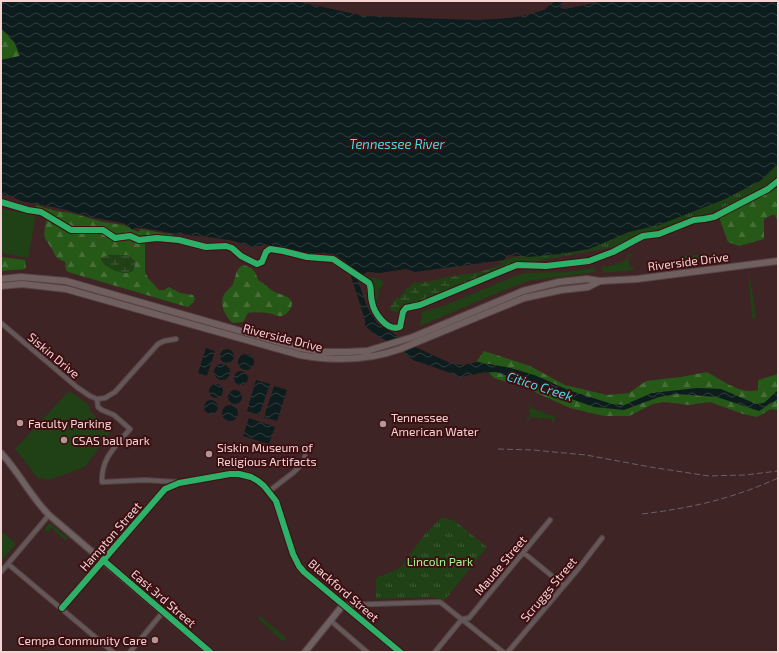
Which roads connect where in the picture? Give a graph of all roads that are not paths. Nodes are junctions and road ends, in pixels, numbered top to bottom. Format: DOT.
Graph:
graph roads {
  1 [pos="778,261"];
  2 [pos="1,279"];
  3 [pos="600,281"];
  4 [pos="1,286"];
  5 [pos="1,323"];
  6 [pos="176,339"];
  7 [pos="97,400"];
  8 [pos="1,453"];
  9 [pos="305,456"];
  10 [pos="179,483"];
  11 [pos="268,492"];
  12 [pos="49,515"];
  13 [pos="550,520"];
  14 [pos="602,538"];
  15 [pos="524,553"];
  16 [pos="103,560"];
  17 [pos="8,564"];
  18 [pos="1,572"];
  19 [pos="563,585"];
  20 [pos="343,605"];
  21 [pos="62,608"];
  22 [pos="163,612"];
  23 [pos="462,619"];
  24 [pos="331,620"];
  25 [pos="113,652"];
  26 [pos="130,652"];
  27 [pos="210,652"];
  28 [pos="305,652"];
  29 [pos="367,652"];
  30 [pos="400,652"];
  31 [pos="435,652"];
  32 [pos="503,652"];
  33 [pos="508,652"];
  1 -- 3 [label="main road, Riverside Drive"];
  2 -- 3 [label="main road, Riverside Drive"];
  3 -- 4 [label="main road, Riverside Drive"];
  5 -- 7 [label="street, Siskin Drive"];
  6 -- 7 [label="street"];
  7 -- 10 [label="street, Siskin Drive"];
  8 -- 12 [label="main road, East 3rd Street"];
  9 -- 11 [label="street"];
  10 -- 11 [label="street, Blackford Street"];
  10 -- 16 [label="street, Hampton Street"];
  11 -- 20 [label="street, Blackford Street"];
  12 -- 16 [label="main road, East 3rd Street"];
  12 -- 17 [label="street"];
  13 -- 15 [label="street, Maude Street"];
  14 -- 19 [label="street, Scruggs Street"];
  15 -- 19 [label="street"];
  15 -- 23 [label="street, Maude Street"];
  16 -- 21 [label="street, Hampton Street"];
  16 -- 22 [label="main road, East 3rd Street"];
  17 -- 18 [label="street"];
  17 -- 21 [label="street"];
  19 -- 33 [label="street, Scruggs Street"];
  20 -- 23 [label="street"];
  20 -- 24 [label="main road"];
  20 -- 30 [label="street, Blackford Street"];
  21 -- 25 [label="street"];
  22 -- 26 [label="street"];
  22 -- 27 [label="main road, East 3rd Street"];
  23 -- 31 [label="street, Maude Street"];
  23 -- 32 [label="street"];
  24 -- 28 [label="main road"];
  24 -- 29 [label="street"];
}
